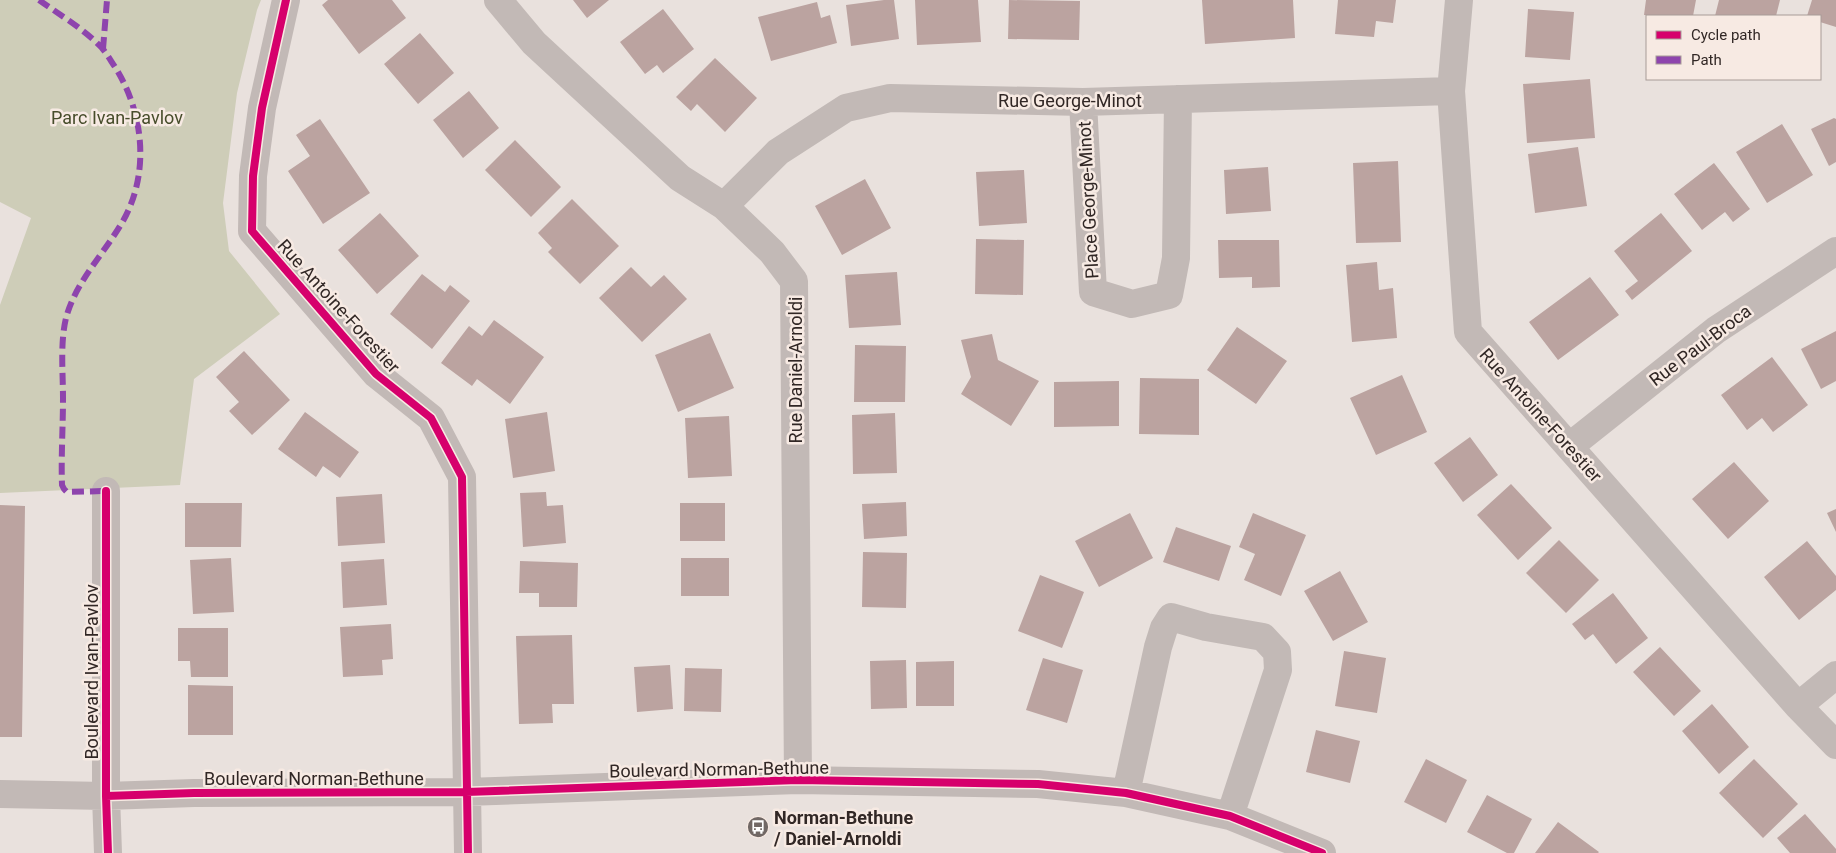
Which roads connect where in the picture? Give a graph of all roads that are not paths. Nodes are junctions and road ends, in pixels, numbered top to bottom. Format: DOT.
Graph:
graph roads {
  1 [pos="286,0"];
  2 [pos="498,0"];
  3 [pos="1459,0"];
  4 [pos="1451,90"];
  5 [pos="1178,99"];
  6 [pos="1083,102"];
  7 [pos="724,206"];
  8 [pos="1836,251"];
  9 [pos="1570,446"];
  10 [pos="106,491"];
  11 [pos="1836,675"];
  12 [pos="1798,706"];
  13 [pos="1836,746"];
  14 [pos="798,780"];
  15 [pos="466,792"];
  16 [pos="1126,793"];
  17 [pos="0,794"];
  18 [pos="106,796"];
  19 [pos="1230,816"];
  20 [pos="108,853"];
  21 [pos="468,853"];
  22 [pos="1322,853"];
  1 -- 15 [label="street, Rue Antoine-Forestier"];
  2 -- 7 [label="street, Rue Daniel-Arnoldi"];
  3 -- 4 [label="street, Rue Antoine-Forestier"];
  4 -- 5 [label="street, Rue George-Minot"];
  4 -- 9 [label="street, Rue Antoine-Forestier"];
  5 -- 6 [label="street, Rue George-Minot"];
  5 -- 6 [label="street, Place George-Minot"];
  6 -- 7 [label="street, Rue George-Minot"];
  7 -- 14 [label="street, Rue Daniel-Arnoldi"];
  8 -- 9 [label="street, Rue Paul-Broca"];
  9 -- 12 [label="street, Rue Antoine-Forestier"];
  10 -- 18 [label="street, Boulevard Ivan-Pavlov"];
  11 -- 12 [label="street"];
  12 -- 13 [label="street, Rue Antoine-Forestier"];
  14 -- 15 [label="street, Boulevard Norman-Bethune"];
  14 -- 16 [label="street, Boulevard Norman-Bethune"];
  15 -- 18 [label="street, Boulevard Norman-Bethune"];
  15 -- 21 [label="street, Rue Antoine-Forestier"];
  16 -- 19 [label="street, Boulevard Norman-Bethune"];
  16 -- 19 [label="street"];
  17 -- 18 [label="street, Boulevard Norman-Bethune"];
  18 -- 20 [label="street, Boulevard Ivan-Pavlov"];
  19 -- 22 [label="street, Boulevard Norman-Bethune"];
}
